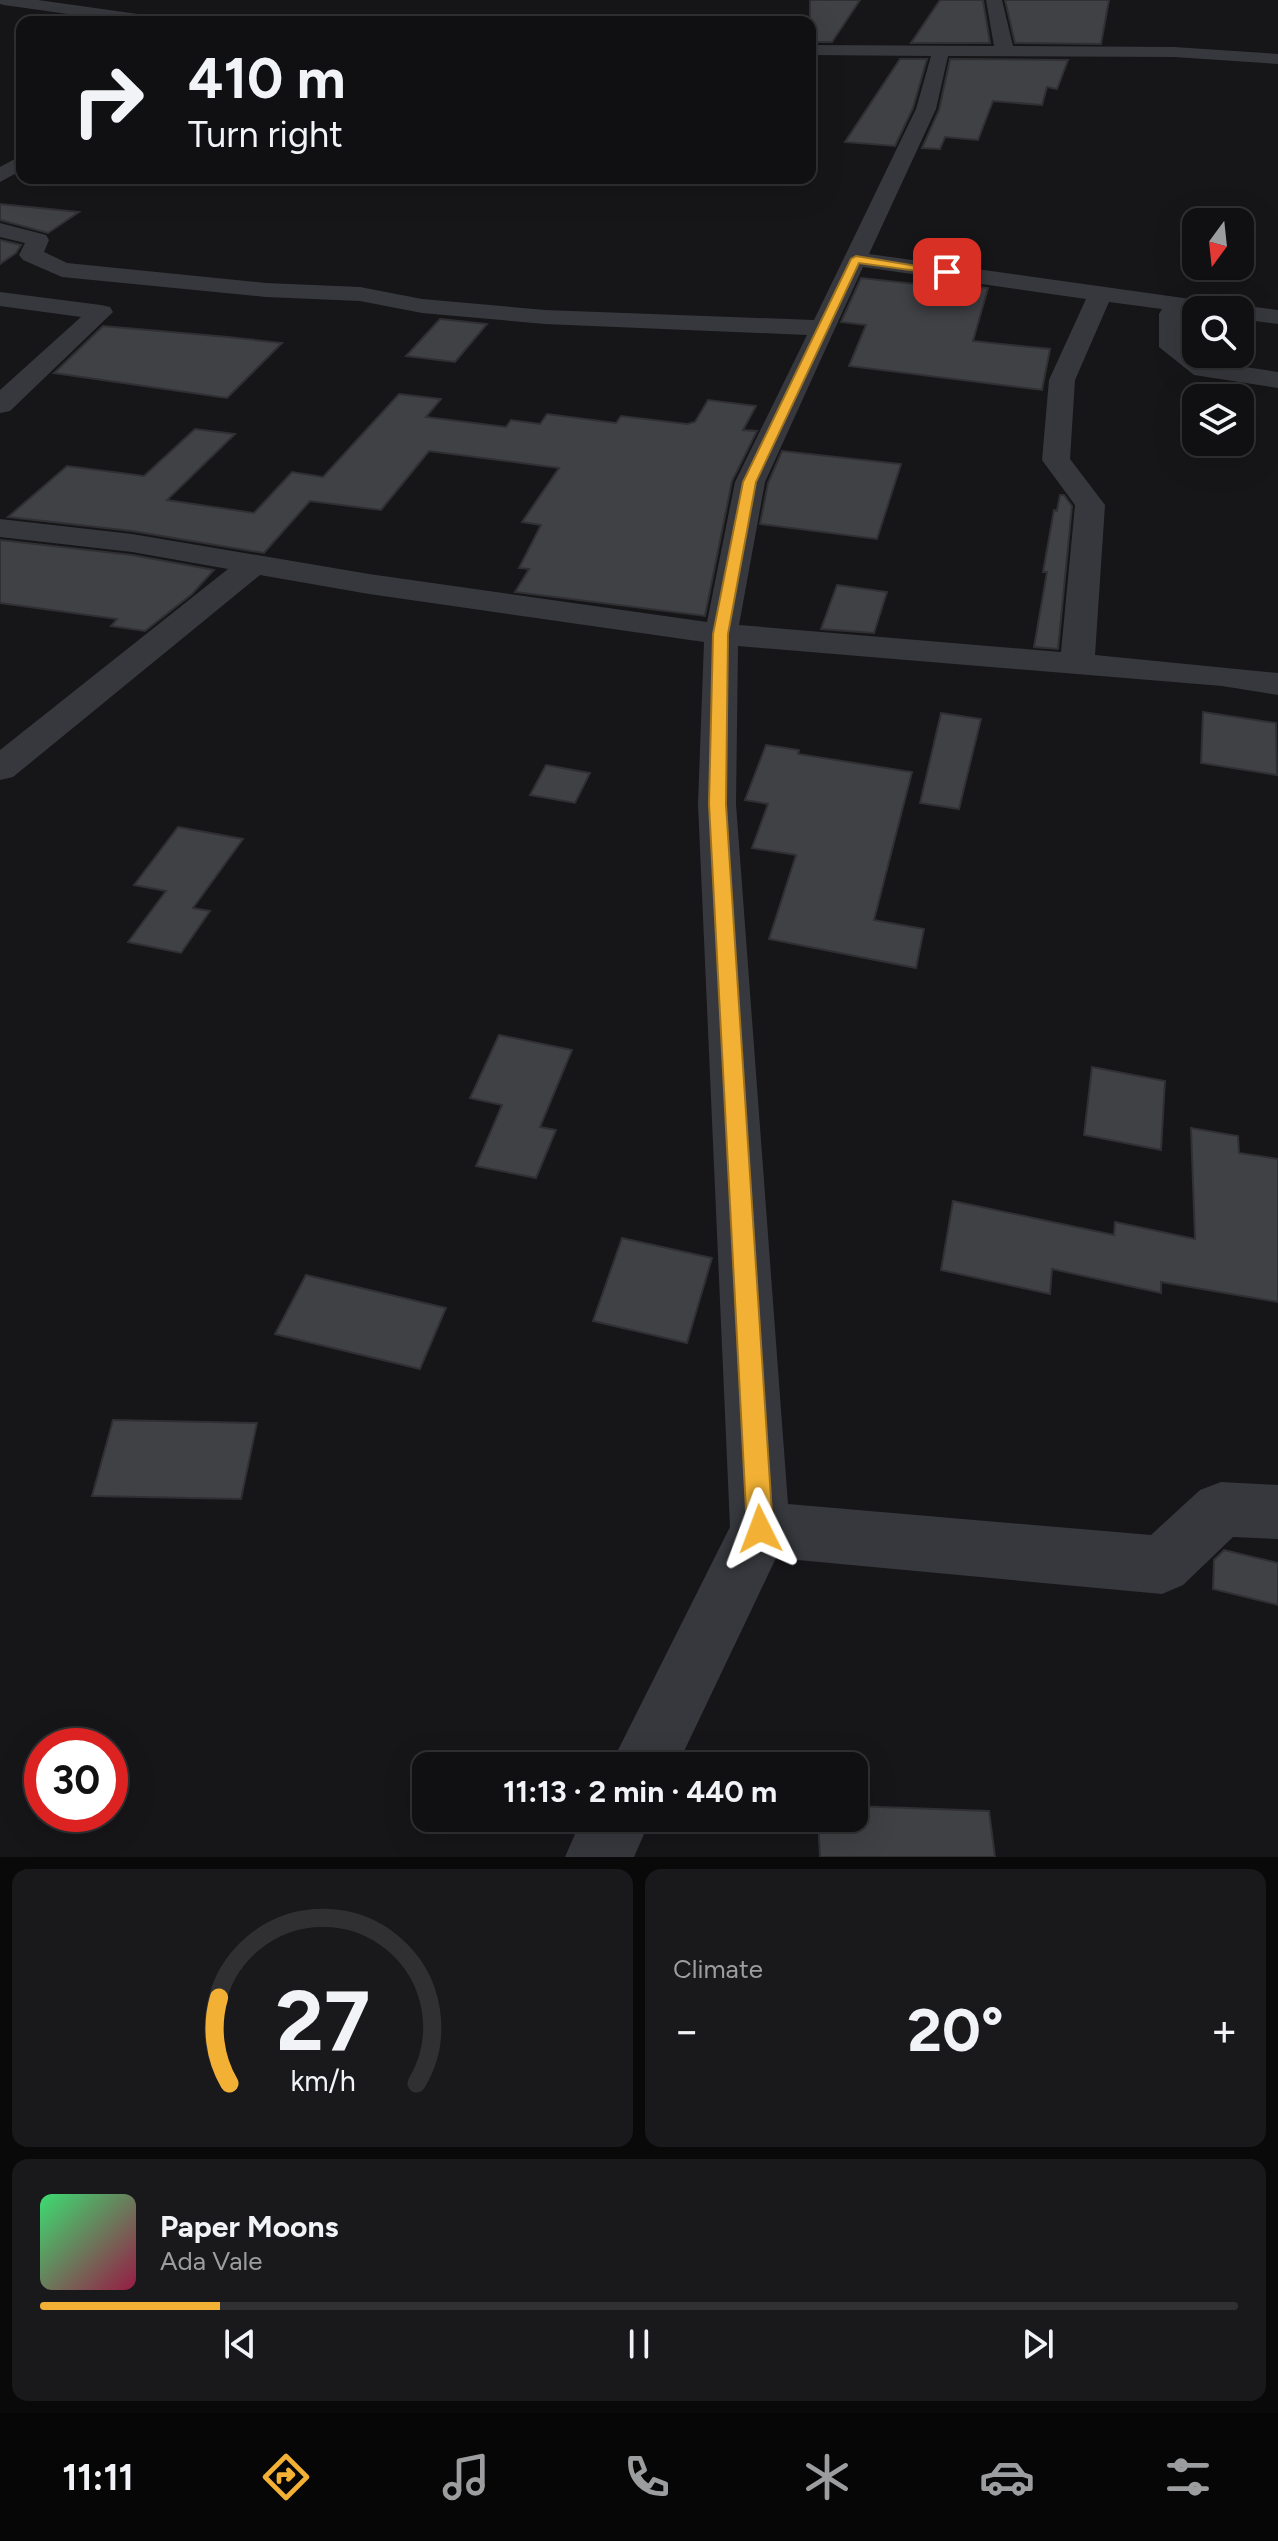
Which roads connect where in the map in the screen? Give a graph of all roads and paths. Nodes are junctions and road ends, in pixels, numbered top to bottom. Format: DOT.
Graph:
graph roads {
  1 [pos="4,0"];
  2 [pos="994,0"];
  3 [pos="117,16"];
  4 [pos="816,50"];
  5 [pos="941,50"];
  6 [pos="1009,51"];
  7 [pos="1278,59"];
  8 [pos="0,230"];
  9 [pos="856,259"];
  10 [pos="1100,294"];
  11 [pos="0,299"];
  12 [pos="1177,305"];
  13 [pos="1182,306"];
  14 [pos="1254,314"];
  15 [pos="1278,317"];
  16 [pos="824,328"];
  17 [pos="1278,380"];
  18 [pos="0,405"];
  19 [pos="0,528"];
  20 [pos="254,564"];
  21 [pos="721,634"];
  22 [pos="1077,664"];
  23 [pos="1278,684"];
  24 [pos="0,769"];
  25 [pos="1278,1512"];
  26 [pos="760,1529"];
  27 [pos="650,1752"];
  28 [pos="611,1832"];
  29 [pos="599,1857"];
  1 -- 3 [label="street"];
  2 -- 6 [label="street"];
  4 -- 5 [label="street"];
  5 -- 6 [label="street"];
  5 -- 9 [label="street"];
  6 -- 7 [label="street"];
  8 -- 16 [label="street"];
  9 -- 10 [label="street"];
  9 -- 16 [label="street"];
  10 -- 12 [label="street"];
  10 -- 22 [label="street"];
  11 -- 18 [label="street"];
  12 -- 13 [label="street"];
  12 -- 17 [label="street"];
  14 -- 15 [label="street"];
  16 -- 21 [label="street"];
  19 -- 20 [label="street"];
  20 -- 21 [label="street"];
  20 -- 24 [label="street"];
  21 -- 22 [label="street"];
  21 -- 26 [label="street"];
  22 -- 23 [label="street"];
  25 -- 26 [label="street"];
  26 -- 27 [label="street"];
  28 -- 29 [label="street"];
}
